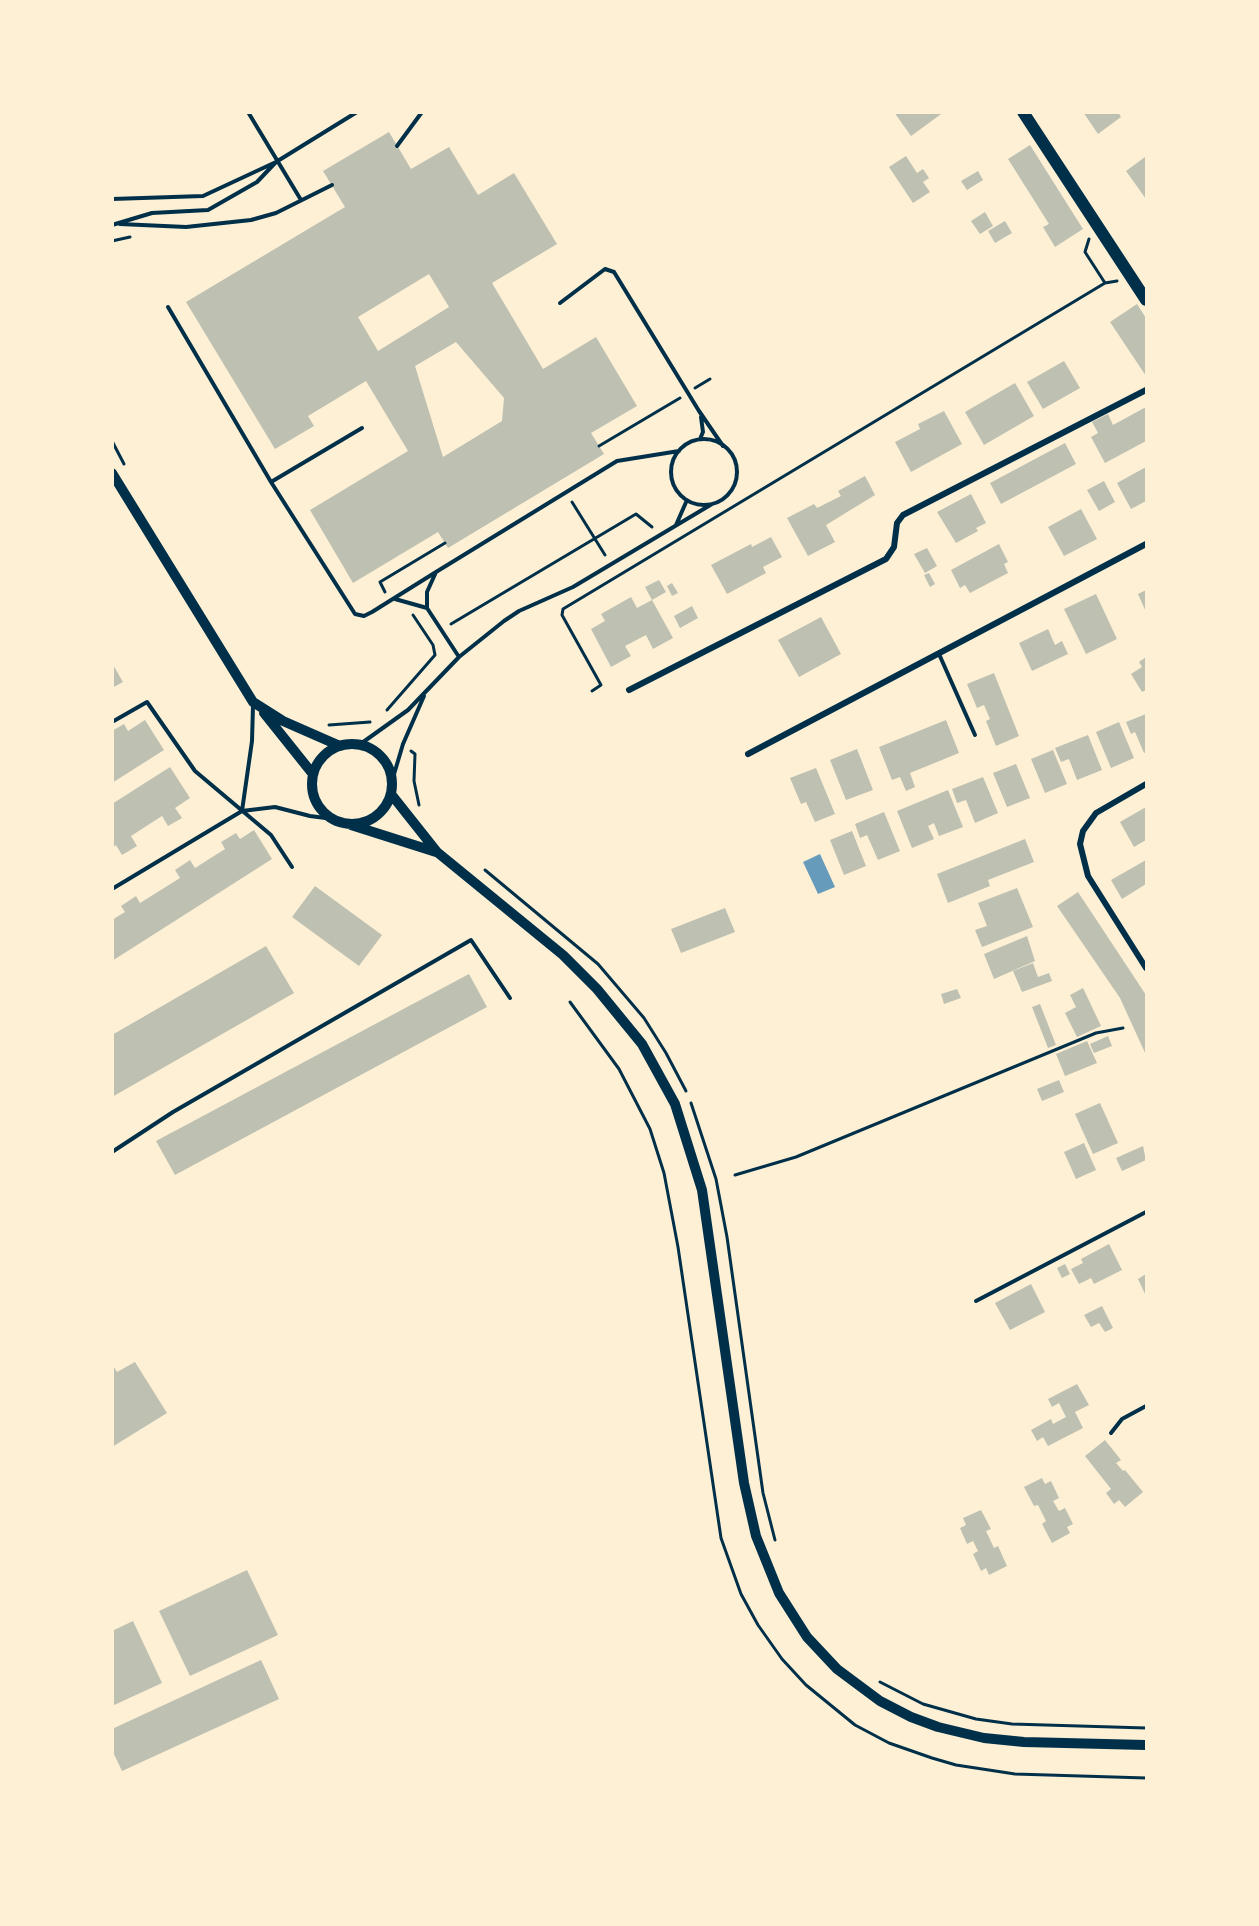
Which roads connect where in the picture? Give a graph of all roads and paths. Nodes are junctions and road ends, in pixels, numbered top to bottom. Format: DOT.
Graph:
graph roads {
  1 [pos="248,112"];
  2 [pos="357,112"];
  3 [pos="422,112"];
  4 [pos="1024,113"];
  5 [pos="397,146"];
  6 [pos="276,162"];
  7 [pos="332,185"];
  8 [pos="112,198"];
  9 [pos="301,200"];
  10 [pos="1095,223"];
  11 [pos="120,224"];
  12 [pos="112,225"];
  13 [pos="135,237"];
  14 [pos="112,241"];
  15 [pos="1133,280"];
  16 [pos="1105,283"];
  17 [pos="1146,300"];
  18 [pos="560,303"];
  19 [pos="168,307"];
  20 [pos="710,379"];
  21 [pos="1146,390"];
  22 [pos="688,392"];
  23 [pos="699,411"];
  24 [pos="362,428"];
  25 [pos="700,439"];
  26 [pos="112,441"];
  27 [pos="599,446"];
  28 [pos="723,446"];
  29 [pos="679,451"];
  30 [pos="112,473"];
  31 [pos="130,473"];
  32 [pos="272,482"];
  33 [pos="566,492"];
  34 [pos="687,500"];
  35 [pos="712,504"];
  36 [pos="675,525"];
  37 [pos="652,528"];
  38 [pos="595,539"];
  39 [pos="445,543"];
  40 [pos="1146,544"];
  41 [pos="606,556"];
  42 [pos="436,572"];
  43 [pos="385,592"];
  44 [pos="395,599"];
  45 [pos="427,608"];
  46 [pos="406,612"];
  47 [pos="449,625"];
  48 [pos="939,654"];
  49 [pos="459,657"];
  50 [pos="629,690"];
  51 [pos="592,692"];
  52 [pos="426,693"];
  53 [pos="257,705"];
  54 [pos="383,715"];
  55 [pos="112,722"];
  56 [pos="374,722"];
  57 [pos="321,724"];
  58 [pos="975,735"];
  59 [pos="359,745"];
  60 [pos="340,746"];
  61 [pos="415,754"];
  62 [pos="748,754"];
  63 [pos="312,774"];
  64 [pos="392,781"];
  65 [pos="1146,784"];
  66 [pos="391,794"];
  67 [pos="420,809"];
  68 [pos="242,811"];
  69 [pos="333,819"];
  70 [pos="345,824"];
  71 [pos="437,852"];
  72 [pos="292,867"];
  73 [pos="484,870"];
  74 [pos="112,889"];
  75 [pos="1146,968"];
  76 [pos="510,998"];
  77 [pos="570,1002"];
  78 [pos="1123,1028"];
  79 [pos="112,1152"];
  80 [pos="735,1175"];
  81 [pos="1146,1212"];
  82 [pos="976,1301"];
  83 [pos="1146,1406"];
  84 [pos="1111,1433"];
  85 [pos="777,1547"];
  86 [pos="872,1676"];
  87 [pos="1146,1728"];
  88 [pos="1146,1745"];
  89 [pos="1146,1778"];
  1 -- 6 [label="lane"];
  2 -- 6 [label="lane"];
  3 -- 5 [label="lane"];
  4 -- 10 [label="main road"];
  6 -- 8 [label="lane"];
  6 -- 9 [label="lane"];
  6 -- 11 [label="lane"];
  7 -- 9 [label="lane"];
  9 -- 11 [label="lane"];
  10 -- 15 [label="main road"];
  10 -- 16 [label="path"];
  11 -- 12 [label="lane"];
  13 -- 14 [label="path"];
  15 -- 16 [label="path"];
  15 -- 17 [label="main road"];
  16 -- 51 [label="path"];
  18 -- 22 [label="lane"];
  19 -- 32 [label="lane"];
  20 -- 22 [label="path"];
  21 -- 50 [label="street"];
  22 -- 23 [label="lane"];
  22 -- 27 [label="path"];
  23 -- 25 [label="lane"];
  23 -- 28 [label="lane"];
  24 -- 32 [label="lane"];
  25 -- 28 [label="lane"];
  25 -- 29 [label="lane"];
  26 -- 31 [label="path"];
  28 -- 35 [label="lane"];
  29 -- 33 [label="lane"];
  29 -- 34 [label="lane"];
  30 -- 53 [label="street"];
  32 -- 44 [label="lane"];
  33 -- 38 [label="path"];
  33 -- 42 [label="lane"];
  34 -- 35 [label="lane"];
  34 -- 36 [label="lane"];
  35 -- 36 [label="lane"];
  36 -- 49 [label="lane"];
  37 -- 38 [label="path"];
  38 -- 41 [label="path"];
  38 -- 47 [label="path"];
  39 -- 43 [label="path"];
  40 -- 48 [label="street"];
  42 -- 44 [label="lane"];
  42 -- 45 [label="lane"];
  44 -- 45 [label="lane"];
  45 -- 49 [label="lane"];
  46 -- 54 [label="path"];
  48 -- 58 [label="lane"];
  48 -- 62 [label="street"];
  49 -- 52 [label="lane"];
  52 -- 59 [label="lane"];
  52 -- 64 [label="lane"];
  53 -- 60 [label="street"];
  53 -- 63 [label="street"];
  53 -- 68 [label="lane"];
  55 -- 68 [label="lane"];
  56 -- 57 [label="path"];
  59 -- 60 [label="street"];
  59 -- 64 [label="street"];
  60 -- 63 [label="street"];
  61 -- 67 [label="path"];
  63 -- 69 [label="street"];
  64 -- 66 [label="street"];
  65 -- 75 [label="street"];
  66 -- 70 [label="street"];
  66 -- 71 [label="street"];
  68 -- 69 [label="lane"];
  68 -- 72 [label="lane"];
  68 -- 74 [label="lane"];
  69 -- 70 [label="street"];
  70 -- 71 [label="street"];
  71 -- 88 [label="street"];
  73 -- 85 [label="path"];
  76 -- 79 [label="lane"];
  77 -- 89 [label="path"];
  78 -- 80 [label="path"];
  81 -- 82 [label="lane"];
  83 -- 84 [label="lane"];
  86 -- 87 [label="path"];
}
